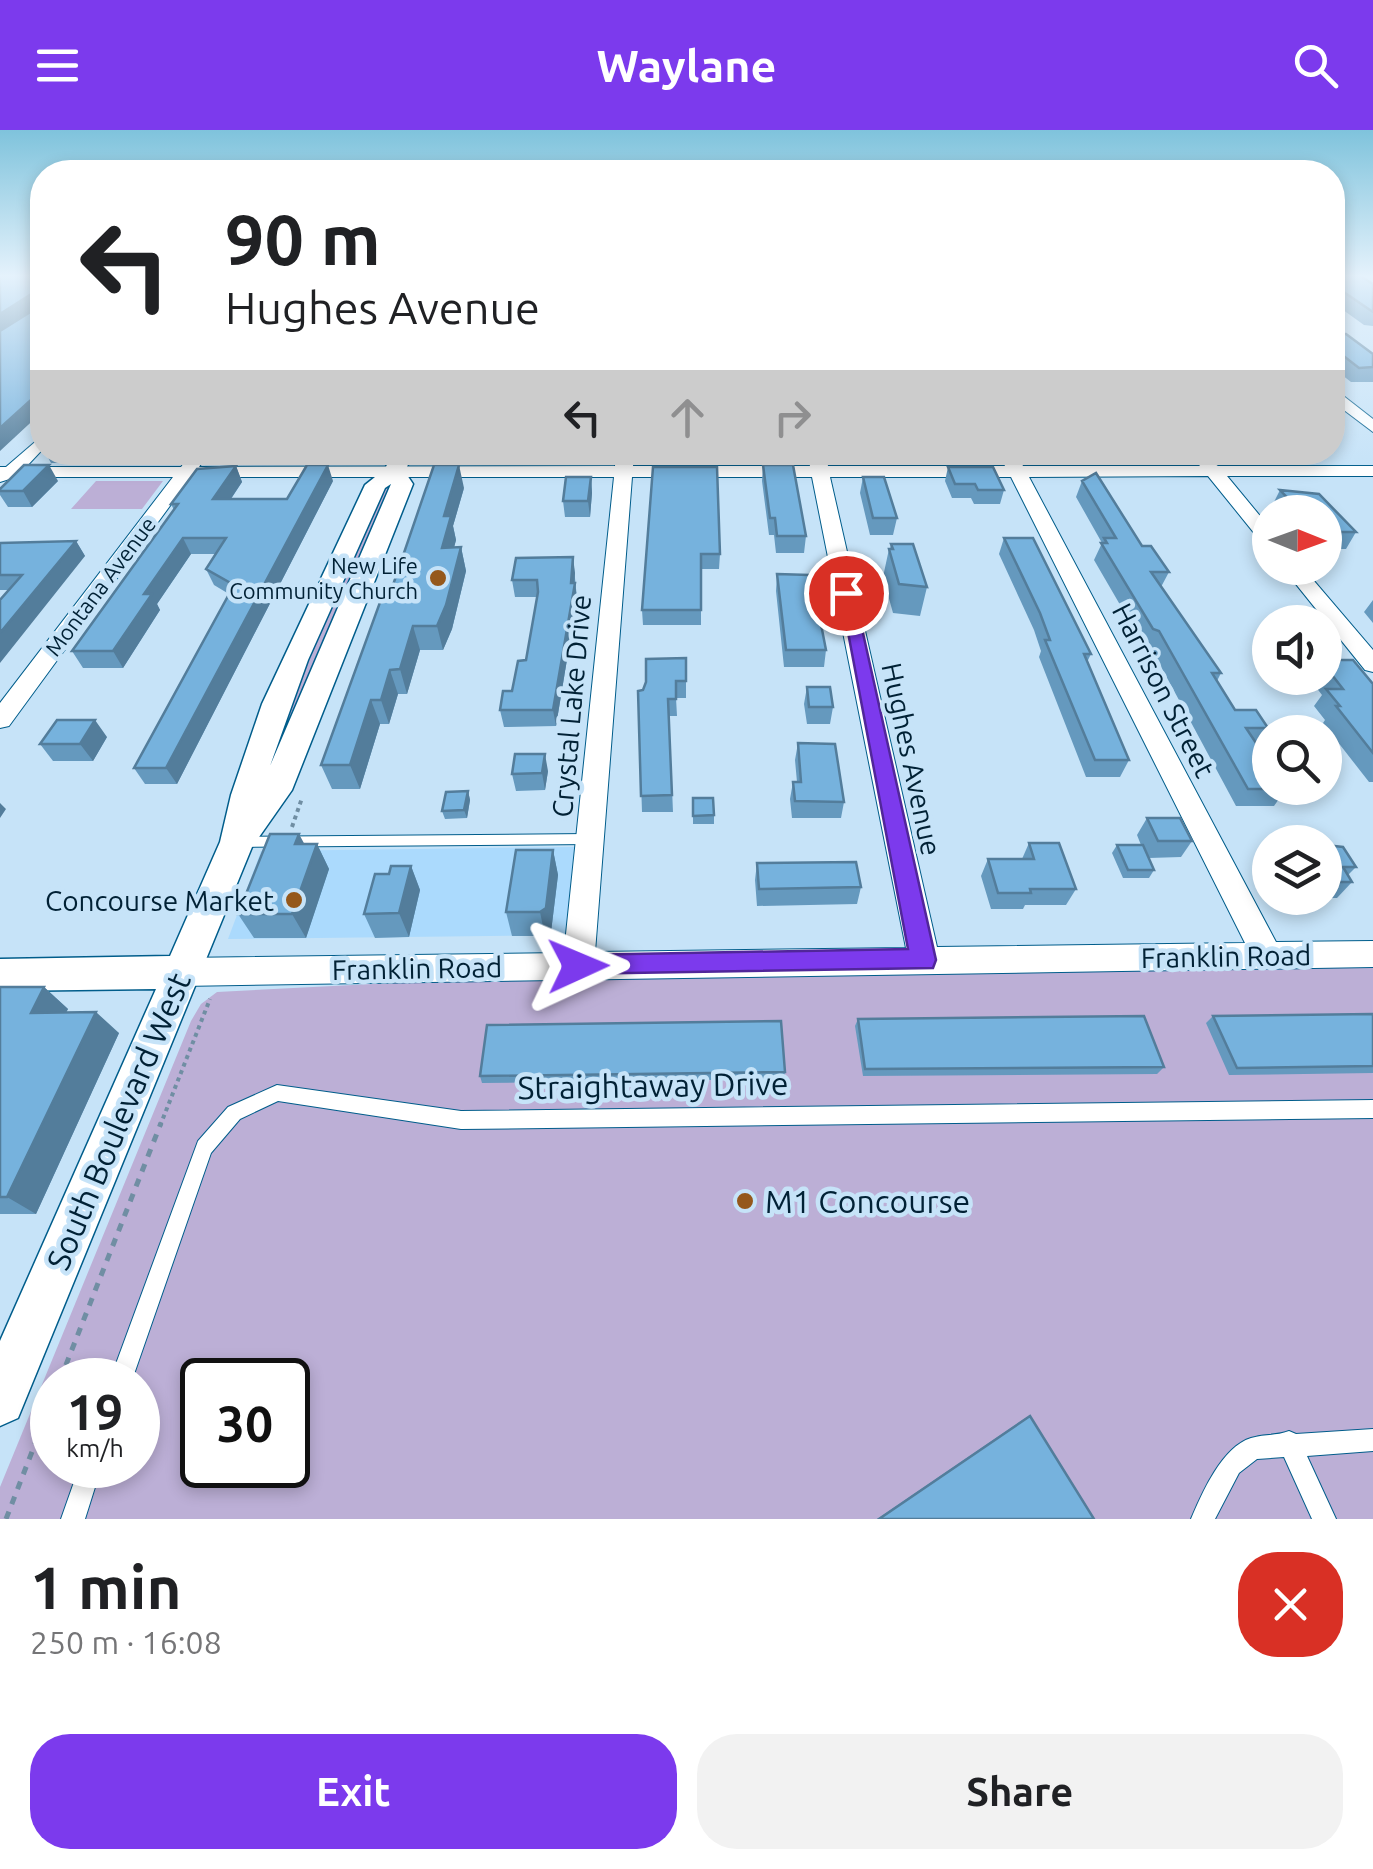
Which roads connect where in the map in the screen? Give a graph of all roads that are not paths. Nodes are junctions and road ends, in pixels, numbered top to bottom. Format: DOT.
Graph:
graph roads {
  1 [pos="1345,403"];
  2 [pos="1373,428"];
  3 [pos="30,452"];
  4 [pos="191,465"];
  5 [pos="334,465"];
  6 [pos="399,465"];
  7 [pos="624,465"];
  8 [pos="819,465"];
  9 [pos="1014,465"];
  10 [pos="1073,465"];
  11 [pos="1208,465"];
  12 [pos="186,472"];
  13 [pos="1214,472"];
  14 [pos="1373,472"];
  15 [pos="3,476"];
  16 [pos="1252,518"];
  17 [pos="1307,585"];
  18 [pos="1373,665"];
  19 [pos="0,720"];
  20 [pos="589,839"];
  21 [pos="237,842"];
  22 [pos="1373,954"];
  23 [pos="1267,956"];
  24 [pos="924,960"];
  25 [pos="578,966"];
  26 [pos="182,972"];
  27 [pos="0,975"];
  28 [pos="1373,1110"];
  29 [pos="129,1358"];
  30 [pos="0,1400"];
  31 [pos="1373,1440"];
  32 [pos="1289,1442"];
  33 [pos="83,1488"];
  34 [pos="72,1519"];
  35 [pos="1203,1519"];
  36 [pos="1324,1519"];
  1 -- 2 [label="street"];
  3 -- 15 [label="street"];
  4 -- 12 [label="street, Montana Avenue"];
  5 -- 12 [label="street"];
  6 -- 21 [label="street, South Boulevard West"];
  7 -- 20 [label="street, Crystal Lake Drive"];
  8 -- 24 [label="street, Hughes Avenue"];
  9 -- 23 [label="street, Harrison Street"];
  10 -- 13 [label="street"];
  11 -- 13 [label="street"];
  12 -- 15 [label="street"];
  12 -- 19 [label="street, Montana Avenue"];
  13 -- 14 [label="street"];
  13 -- 16 [label="street"];
  17 -- 18 [label="street"];
  20 -- 21 [label="lane"];
  20 -- 25 [label="street, Crystal Lake Drive"];
  21 -- 26 [label="street, South Boulevard West"];
  22 -- 23 [label="street, Franklin Road"];
  23 -- 24 [label="street, Franklin Road"];
  24 -- 25 [label="street, Franklin Road"];
  25 -- 26 [label="street, Franklin Road"];
  26 -- 27 [label="street, Franklin Road"];
  26 -- 30 [label="street, South Boulevard West"];
  28 -- 29 [label="lane, Straightaway Drive"];
  31 -- 32 [label="lane"];
  32 -- 35 [label="lane"];
  32 -- 36 [label="lane"];
  33 -- 34 [label="lane"];
}
